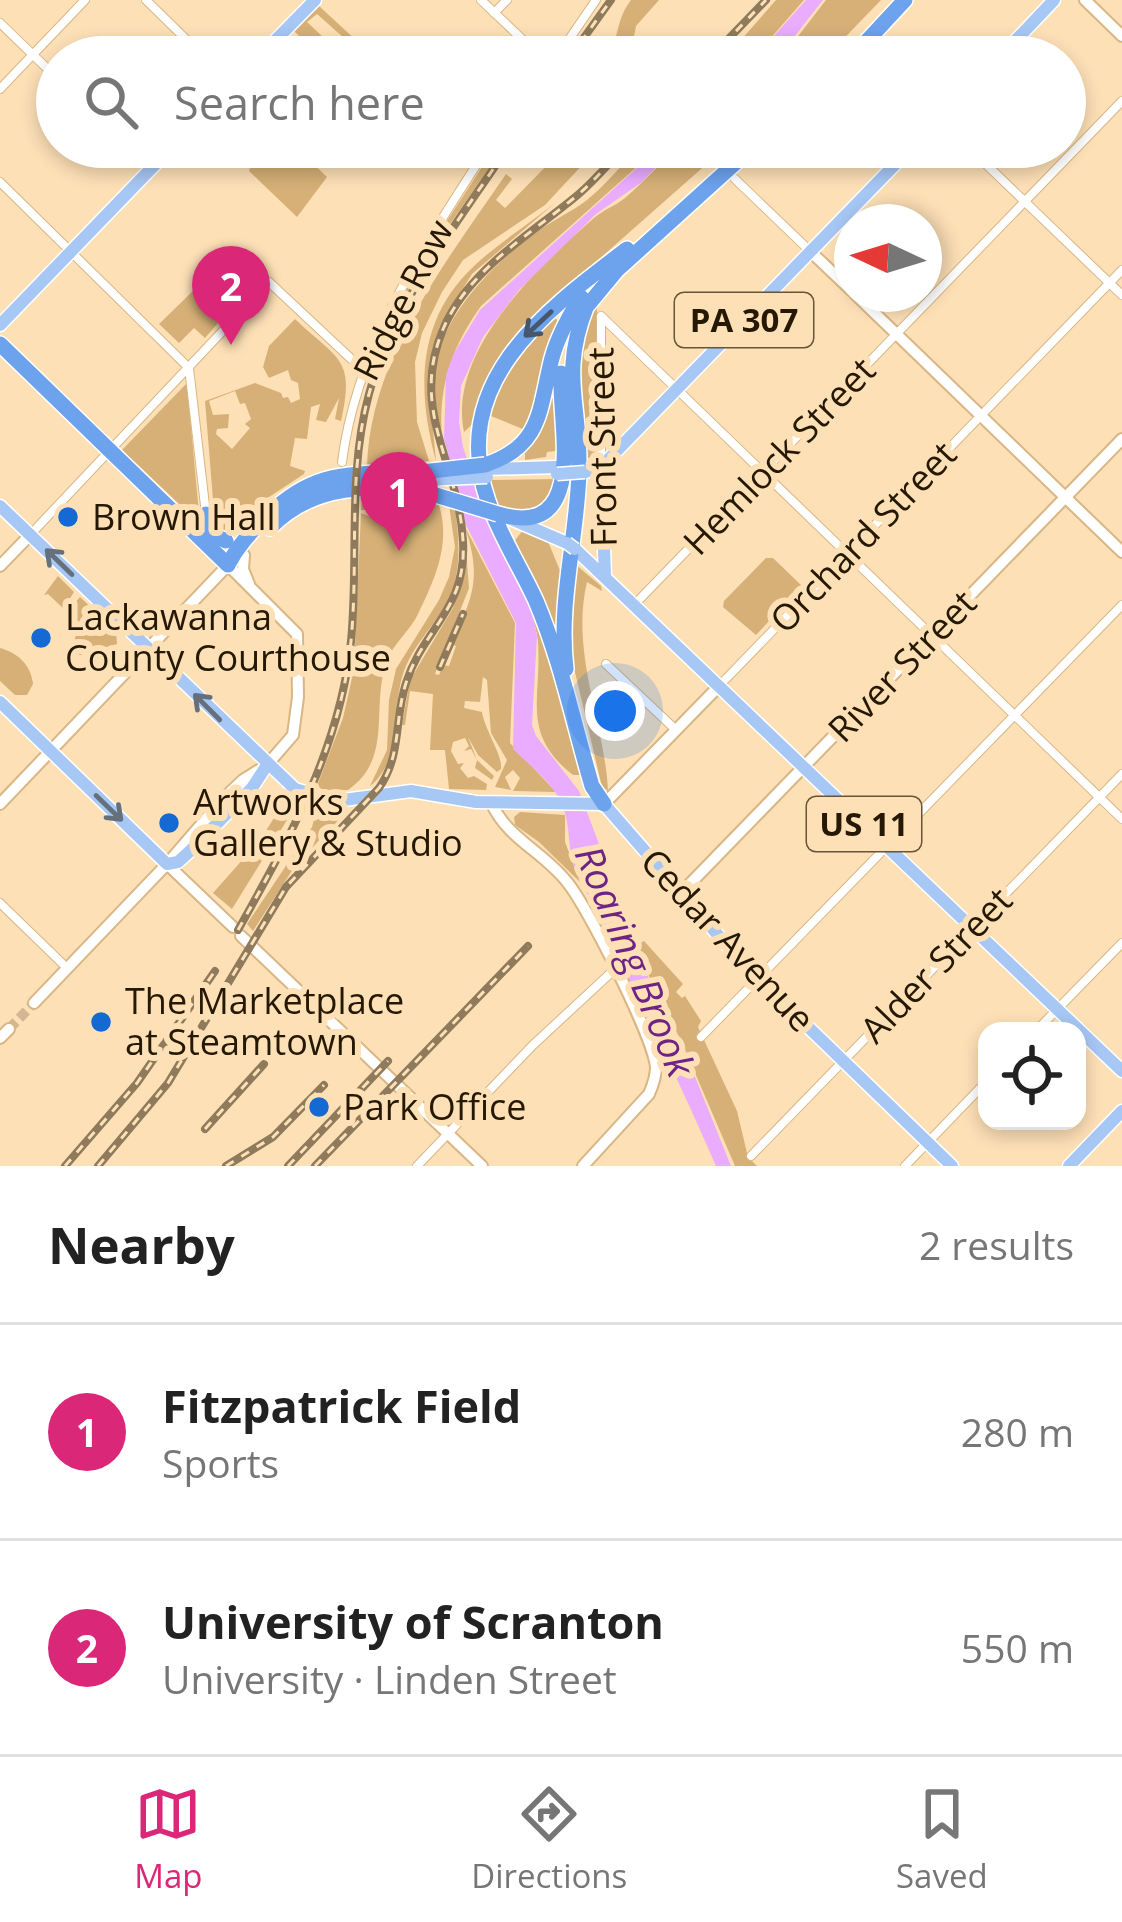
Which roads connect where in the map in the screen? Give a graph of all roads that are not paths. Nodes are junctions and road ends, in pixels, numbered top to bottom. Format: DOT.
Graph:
graph roads {
  1 [pos="85,0"];
  2 [pos="146,0"];
  3 [pos="315,0"];
  4 [pos="481,0"];
  5 [pos="507,0"];
  6 [pos="596,0"];
  7 [pos="896,0"];
  8 [pos="905,0"];
  9 [pos="1054,0"];
  10 [pos="1085,0"];
  11 [pos="494,13"];
  12 [pos="0,23"];
  13 [pos="51,36"];
  14 [pos="183,36"];
  15 [pos="280,36"];
  16 [pos="519,36"];
  17 [pos="571,36"];
  18 [pos="862,36"];
  19 [pos="872,36"];
  20 [pos="1020,36"];
  21 [pos="1122,36"];
  22 [pos="36,52"];
  23 [pos="33,55"];
  24 [pos="36,58"];
  25 [pos="0,89"];
  26 [pos="1122,101"];
  27 [pos="1086,138"];
  28 [pos="151,168"];
  29 [pos="475,168"];
  30 [pos="717,168"];
  31 [pos="730,168"];
  32 [pos="892,168"];
  33 [pos="990,168"];
  34 [pos="1057,168"];
  35 [pos="735,178"];
  36 [pos="0,182"];
  37 [pos="1025,201"];
  38 [pos="627,249"];
  39 [pos="72,250"];
  40 [pos="811,252"];
  41 [pos="1122,270"];
  42 [pos="834,273"];
  43 [pos="1109,283"];
  44 [pos="1122,295"];
  45 [pos="586,305"];
  46 [pos="875,312"];
  47 [pos="0,325"];
  48 [pos="897,333"];
  49 [pos="0,344"];
  50 [pos="189,368"];
  51 [pos="362,369"];
  52 [pos="677,389"];
  53 [pos="981,416"];
  54 [pos="1122,440"];
  55 [pos="110,450"];
  56 [pos="342,462"];
  57 [pos="601,467"];
  58 [pos="486,470"];
  59 [pos="764,472"];
  60 [pos="426,482"];
  61 [pos="1066,497"];
  62 [pos="0,506"];
  63 [pos="206,514"];
  64 [pos="501,515"];
  65 [pos="184,521"];
  66 [pos="253,531"];
  67 [pos="28,537"];
  68 [pos="201,538"];
  69 [pos="226,541"];
  70 [pos="1122,552"];
  71 [pos="244,555"];
  72 [pos="847,555"];
  73 [pos="227,565"];
  74 [pos="0,566"];
  75 [pos="605,577"];
  76 [pos="251,586"];
  77 [pos="635,604"];
  78 [pos="1122,605"];
  79 [pos="932,636"];
  80 [pos="148,648"];
  81 [pos="606,664"];
  82 [pos="720,685"];
  83 [pos="0,703"];
  84 [pos="1014,716"];
  85 [pos="676,730"];
  86 [pos="50,752"];
  87 [pos="267,765"];
  88 [pos="804,766"];
  89 [pos="1122,775"];
  90 [pos="1100,797"];
  91 [pos="491,802"];
  92 [pos="0,804"];
  93 [pos="595,804"];
  94 [pos="1122,819"];
  95 [pos="887,846"];
  96 [pos="167,864"];
  97 [pos="681,893"];
  98 [pos="0,903"];
  99 [pos="972,928"];
  100 [pos="1122,943"];
  101 [pos="68,968"];
  102 [pos="615,969"];
  103 [pos="758,979"];
  104 [pos="34,1003"];
  105 [pos="1057,1009"];
  106 [pos="1045,1022"];
  107 [pos="701,1037"];
  108 [pos="843,1061"];
  109 [pos="1122,1071"];
  110 [pos="978,1090"];
  111 [pos="1122,1111"];
  112 [pos="447,1134"];
  113 [pos="927,1143"];
  114 [pos="751,1156"];
  115 [pos="417,1166"];
  116 [pos="482,1166"];
  117 [pos="583,1166"];
  118 [pos="905,1166"];
  119 [pos="952,1166"];
  120 [pos="1069,1166"];
  1 -- 13 [label="street"];
  2 -- 14 [label="street"];
  3 -- 15 [label="main road"];
  4 -- 11 [label="street"];
  5 -- 11 [label="street"];
  6 -- 17 [label="street"];
  7 -- 18 [label="highway"];
  8 -- 19 [label="highway"];
  9 -- 20 [label="main road"];
  10 -- 21 [label="main road"];
  11 -- 16 [label="street"];
  12 -- 23 [label="street"];
  22 -- 23 [label="street"];
  23 -- 24 [label="street"];
  23 -- 25 [label="street"];
  26 -- 27 [label="street, Hemlock Street"];
  28 -- 39 [label="main road"];
  29 -- 51 [label="street, Ridge Row"];
  30 -- 38 [label="highway"];
  31 -- 45 [label="highway"];
  32 -- 40 [label="main road, PA 307"];
  33 -- 37 [label="street"];
  34 -- 37 [label="street, Hemlock Street"];
  35 -- 40 [label="street"];
  36 -- 39 [label="street"];
  37 -- 43 [label="street"];
  37 -- 48 [label="street, Hemlock Street"];
  38 -- 58 [label="highway"];
  38 -- 93 [label="highway, one-way"];
  39 -- 47 [label="main road"];
  39 -- 50 [label="street"];
  40 -- 42 [label="main road"];
  40 -- 52 [label="main road, PA 307"];
  41 -- 43 [label="street, Orchard Street"];
  43 -- 44 [label="street"];
  43 -- 53 [label="street, Orchard Street"];
  45 -- 64 [label="highway"];
  45 -- 93 [label="highway"];
  46 -- 48 [label="main road"];
  48 -- 53 [label="main road"];
  48 -- 59 [label="street, Hemlock Street"];
  49 -- 55 [label="highway"];
  50 -- 51 [label="street"];
  50 -- 55 [label="street"];
  50 -- 63 [label="street"];
  51 -- 56 [label="street, Ridge Row"];
  52 -- 57 [label="main road, PA 307"];
  52 -- 57 [label="street, Front Street"];
  52 -- 59 [label="street"];
  53 -- 61 [label="main road"];
  53 -- 72 [label="street, Orchard Street"];
  54 -- 61 [label="main road, River Street"];
  55 -- 65 [label="highway"];
  55 -- 67 [label="street"];
  57 -- 58 [label="main road, PA 307, bridge"];
  57 -- 75 [label="main road, Front Street"];
  58 -- 60 [label="main road, PA 307, bridge"];
  58 -- 60 [label="highway, US 11, bridge"];
  59 -- 72 [label="street"];
  59 -- 77 [label="street, Hemlock Street"];
  60 -- 64 [label="highway, US 11, bridge"];
  60 -- 66 [label="highway, US 11"];
  60 -- 71 [label="highway, US 11"];
  61 -- 70 [label="main road"];
  61 -- 79 [label="main road, River Street"];
  62 -- 67 [label="main road"];
  63 -- 65 [label="street"];
  63 -- 69 [label="highway"];
  64 -- 75 [label="main road, US 11"];
  65 -- 68 [label="highway"];
  66 -- 69 [label="highway, US 11"];
  66 -- 73 [label="highway"];
  67 -- 74 [label="main road"];
  80 -- 67 [label="main road, one-way"];
  68 -- 69 [label="highway, US 11"];
  68 -- 73 [label="highway"];
  71 -- 73 [label="highway, US 11"];
  71 -- 76 [label="main road"];
  72 -- 79 [label="street"];
  72 -- 82 [label="street, Orchard Street"];
  73 -- 76 [label="main road"];
  73 -- 80 [label="main road"];
  75 -- 77 [label="main road, US 11"];
  76 -- 87 [label="main road"];
  77 -- 82 [label="main road, US 11"];
  78 -- 84 [label="street"];
  79 -- 84 [label="street"];
  79 -- 88 [label="main road, River Street"];
  80 -- 86 [label="main road"];
  87 -- 80 [label="main road, one-way"];
  81 -- 85 [label="street"];
  82 -- 85 [label="main road, Orchard Street"];
  82 -- 88 [label="main road, US 11"];
  83 -- 86 [label="main road"];
  84 -- 90 [label="street"];
  84 -- 95 [label="street"];
  85 -- 93 [label="main road, Orchard Street"];
  86 -- 92 [label="main road"];
  86 -- 96 [label="main road, one-way"];
  87 -- 91 [label="main road"];
  87 -- 96 [label="main road"];
  88 -- 95 [label="main road, US 11"];
  88 -- 97 [label="main road, River Street"];
  89 -- 90 [label="street, Alder Street"];
  90 -- 94 [label="street"];
  90 -- 99 [label="street, Alder Street"];
  91 -- 93 [label="main road"];
  91 -- 102 [label="main road"];
  93 -- 97 [label="main road, Cedar Avenue"];
  95 -- 99 [label="main road, US 11"];
  95 -- 103 [label="street"];
  96 -- 101 [label="main road"];
  96 -- 112 [label="main road"];
  97 -- 103 [label="main road, Cedar Avenue"];
  98 -- 101 [label="street"];
  99 -- 105 [label="main road, US 11"];
  99 -- 108 [label="street, Alder Street"];
  100 -- 105 [label="street"];
  101 -- 104 [label="main road"];
  102 -- 112 [label="street"];
  102 -- 117 [label="main road"];
  103 -- 107 [label="street"];
  103 -- 108 [label="main road, Cedar Avenue"];
  105 -- 106 [label="street"];
  105 -- 109 [label="main road, US 11"];
  108 -- 113 [label="main road, Cedar Avenue"];
  108 -- 114 [label="street, Alder Street"];
  110 -- 113 [label="street"];
  111 -- 120 [label="main road"];
  112 -- 115 [label="street"];
  112 -- 116 [label="main road"];
  113 -- 118 [label="street"];
  113 -- 119 [label="main road, Cedar Avenue"];
}
